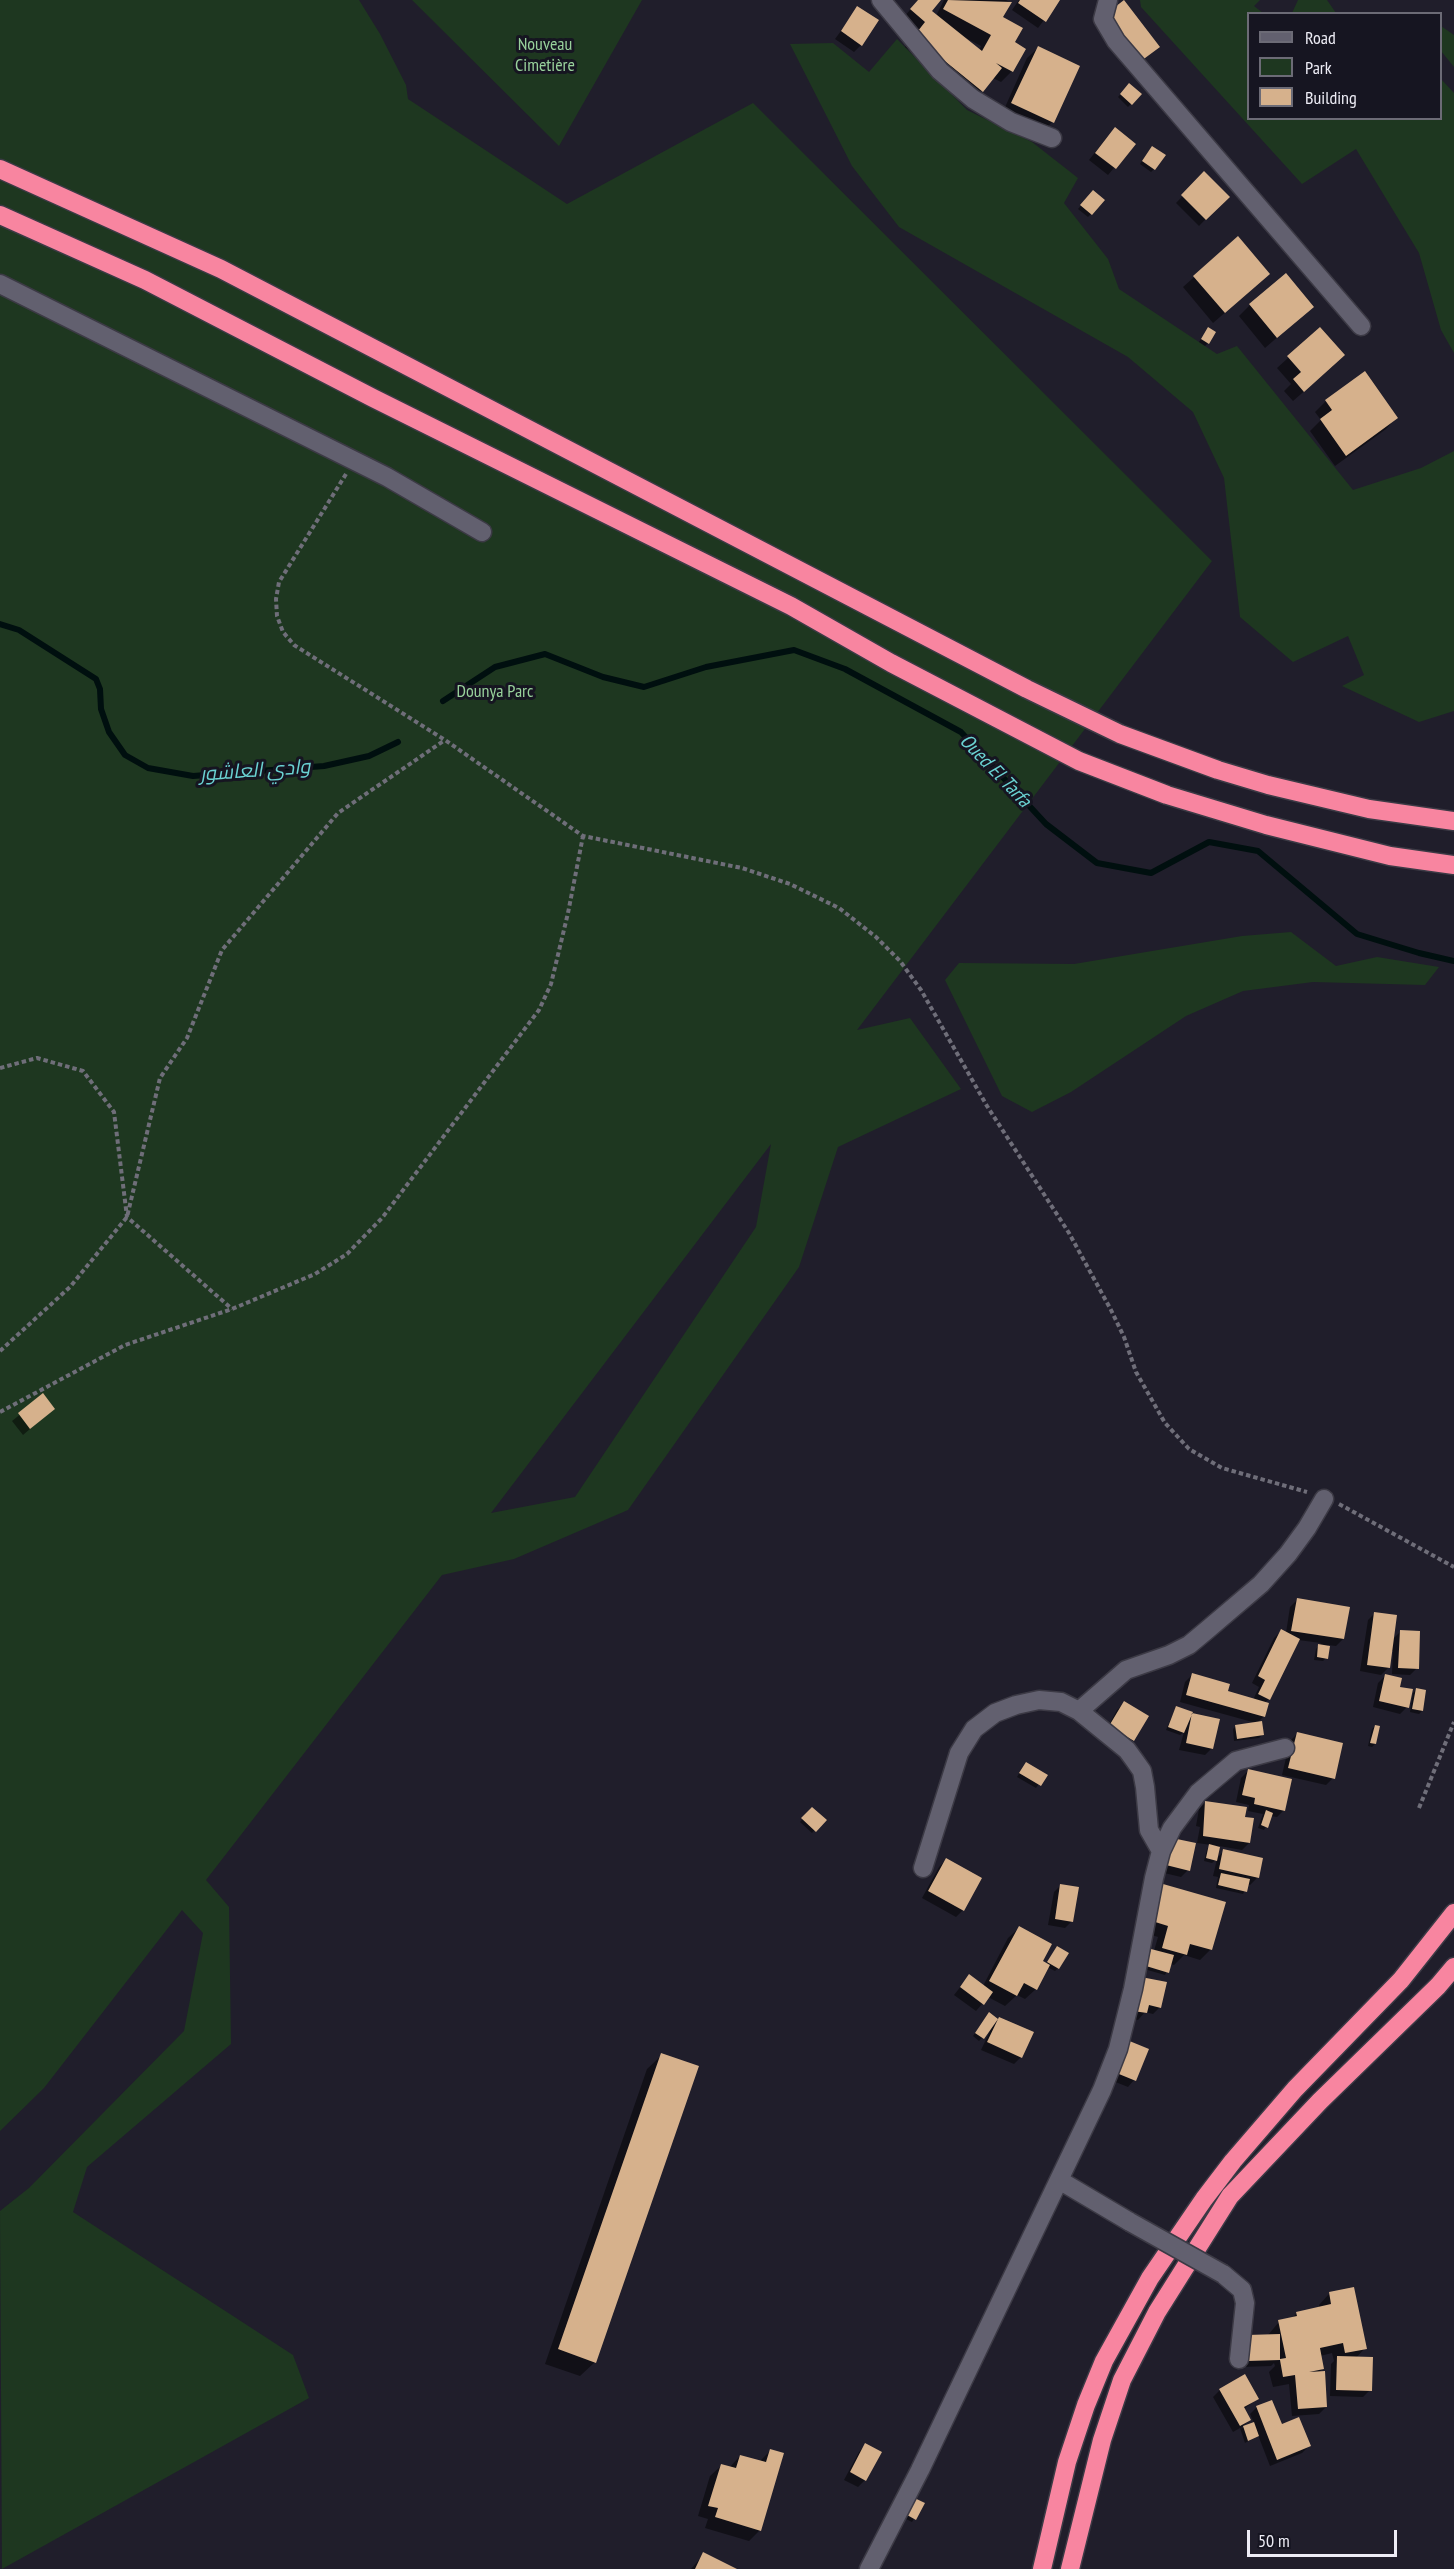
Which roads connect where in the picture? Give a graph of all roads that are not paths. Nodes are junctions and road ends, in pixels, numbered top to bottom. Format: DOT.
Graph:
graph roads {
  1 [pos="1108,0"];
  2 [pos="885,1"];
  3 [pos="1052,138"];
  4 [pos="0,169"];
  5 [pos="0,215"];
  6 [pos="0,284"];
  7 [pos="1361,326"];
  8 [pos="482,532"];
  9 [pos="1454,821"];
  10 [pos="1454,865"];
  11 [pos="1324,1499"];
  12 [pos="1079,1710"];
  13 [pos="1285,1748"];
  14 [pos="1161,1851"];
  15 [pos="923,1868"];
  16 [pos="1454,1913"];
  17 [pos="1454,1967"];
  18 [pos="1059,2180"];
  19 [pos="1239,2359"];
  20 [pos="869,2569"];
  21 [pos="1042,2569"];
  22 [pos="1070,2569"];
  1 -- 7 [label="street"];
  2 -- 3 [label="street"];
  4 -- 9 [label="highway"];
  5 -- 10 [label="highway"];
  6 -- 8 [label="street"];
  11 -- 12 [label="street"];
  12 -- 14 [label="street"];
  12 -- 15 [label="street"];
  13 -- 14 [label="street"];
  14 -- 18 [label="street"];
  16 -- 21 [label="highway"];
  17 -- 22 [label="highway"];
  18 -- 19 [label="street, bridge"];
  18 -- 20 [label="street"];
}
